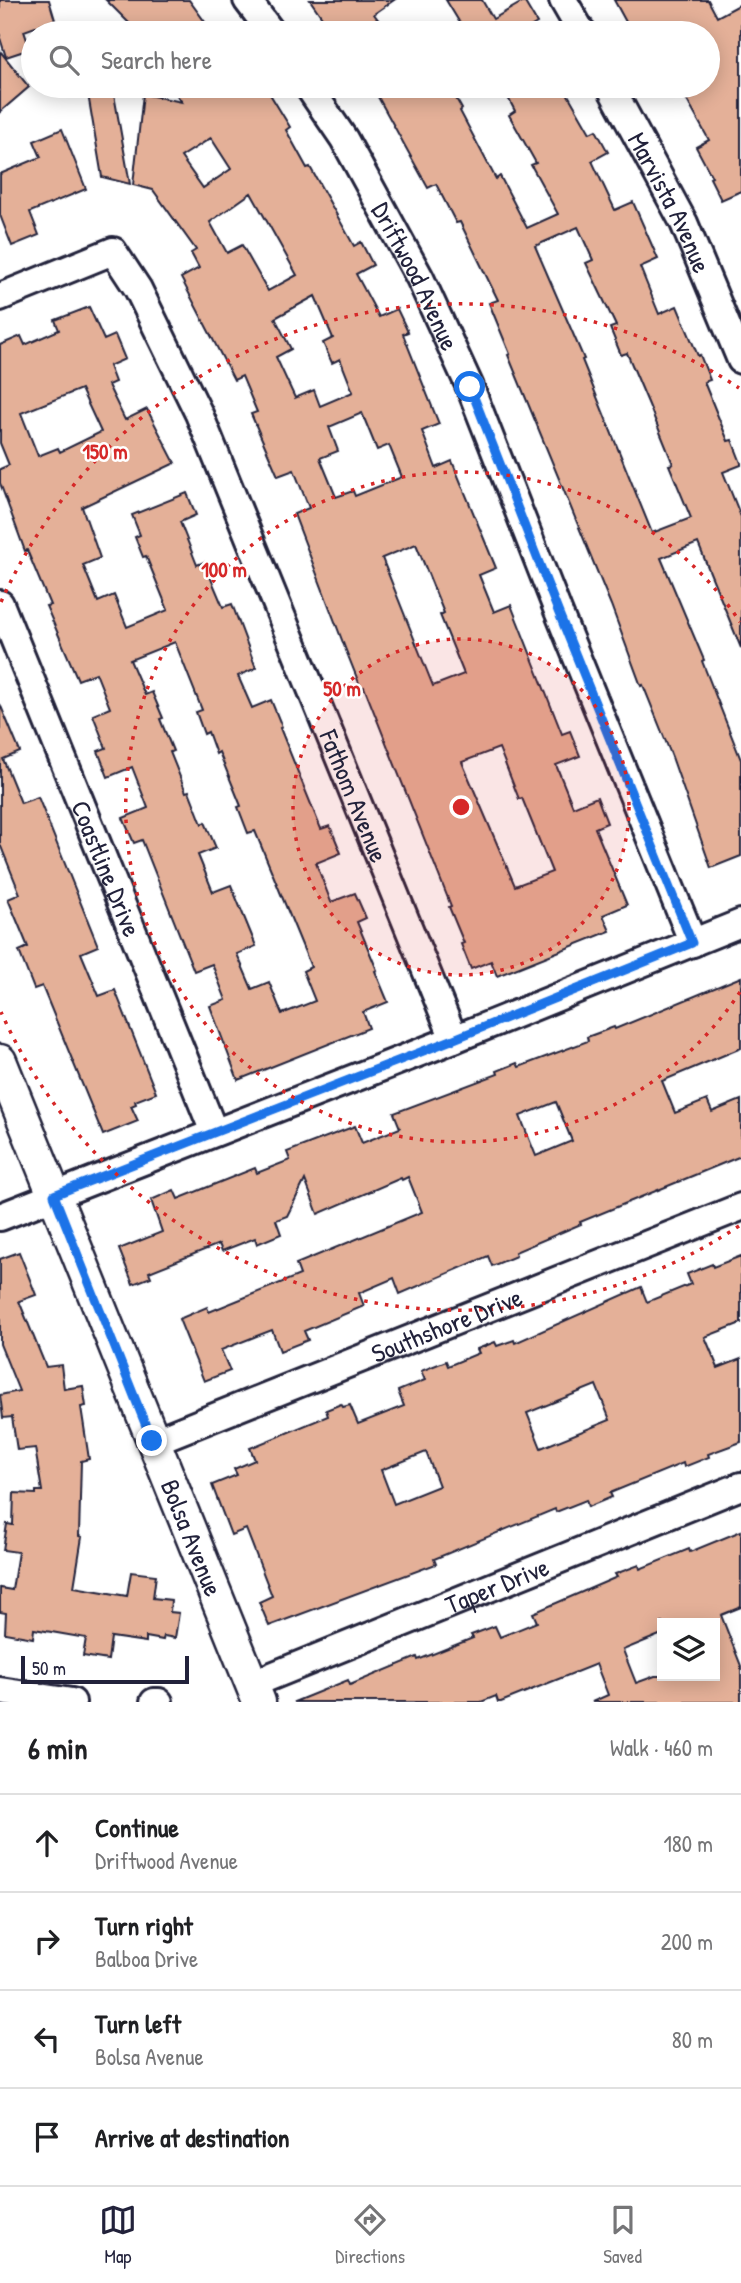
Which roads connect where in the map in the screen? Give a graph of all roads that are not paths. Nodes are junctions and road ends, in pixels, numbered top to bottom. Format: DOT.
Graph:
graph roads {
  1 [pos="247,0"];
  2 [pos="563,0"];
  3 [pos="263,21"];
  4 [pos="575,21"];
  5 [pos="316,98"];
  6 [pos="616,98"];
  7 [pos="0,297"];
  8 [pos="741,360"];
  9 [pos="0,604"];
  10 [pos="741,923"];
  11 [pos="692,943"];
  12 [pos="454,1039"];
  13 [pos="0,1061"];
  14 [pos="214,1132"];
  15 [pos="54,1195"];
  16 [pos="741,1207"];
  17 [pos="0,1217"];
  18 [pos="152,1441"];
  19 [pos="741,1486"];
  20 [pos="0,1691"];
  21 [pos="256,1693"];
  22 [pos="72,1702"];
  23 [pos="154,1702"];
  24 [pos="159,1702"];
  1 -- 3 [label="street"];
  2 -- 4 [label="street"];
  5 -- 11 [label="street, Driftwood Avenue"];
  6 -- 8 [label="street, Marvista Avenue"];
  7 -- 12 [label="street, Fathom Avenue"];
  9 -- 14 [label="street, Coastline Drive"];
  10 -- 11 [label="street"];
  11 -- 12 [label="street"];
  12 -- 14 [label="street"];
  13 -- 15 [label="main road, Bolsa Avenue"];
  14 -- 15 [label="street"];
  15 -- 17 [label="street"];
  15 -- 18 [label="main road, Bolsa Avenue"];
  16 -- 18 [label="street, Southshore Drive"];
  18 -- 21 [label="main road, Bolsa Avenue"];
  19 -- 21 [label="street, Taper Drive"];
  20 -- 22 [label="street"];
  23 -- 24 [label="street"];
}
